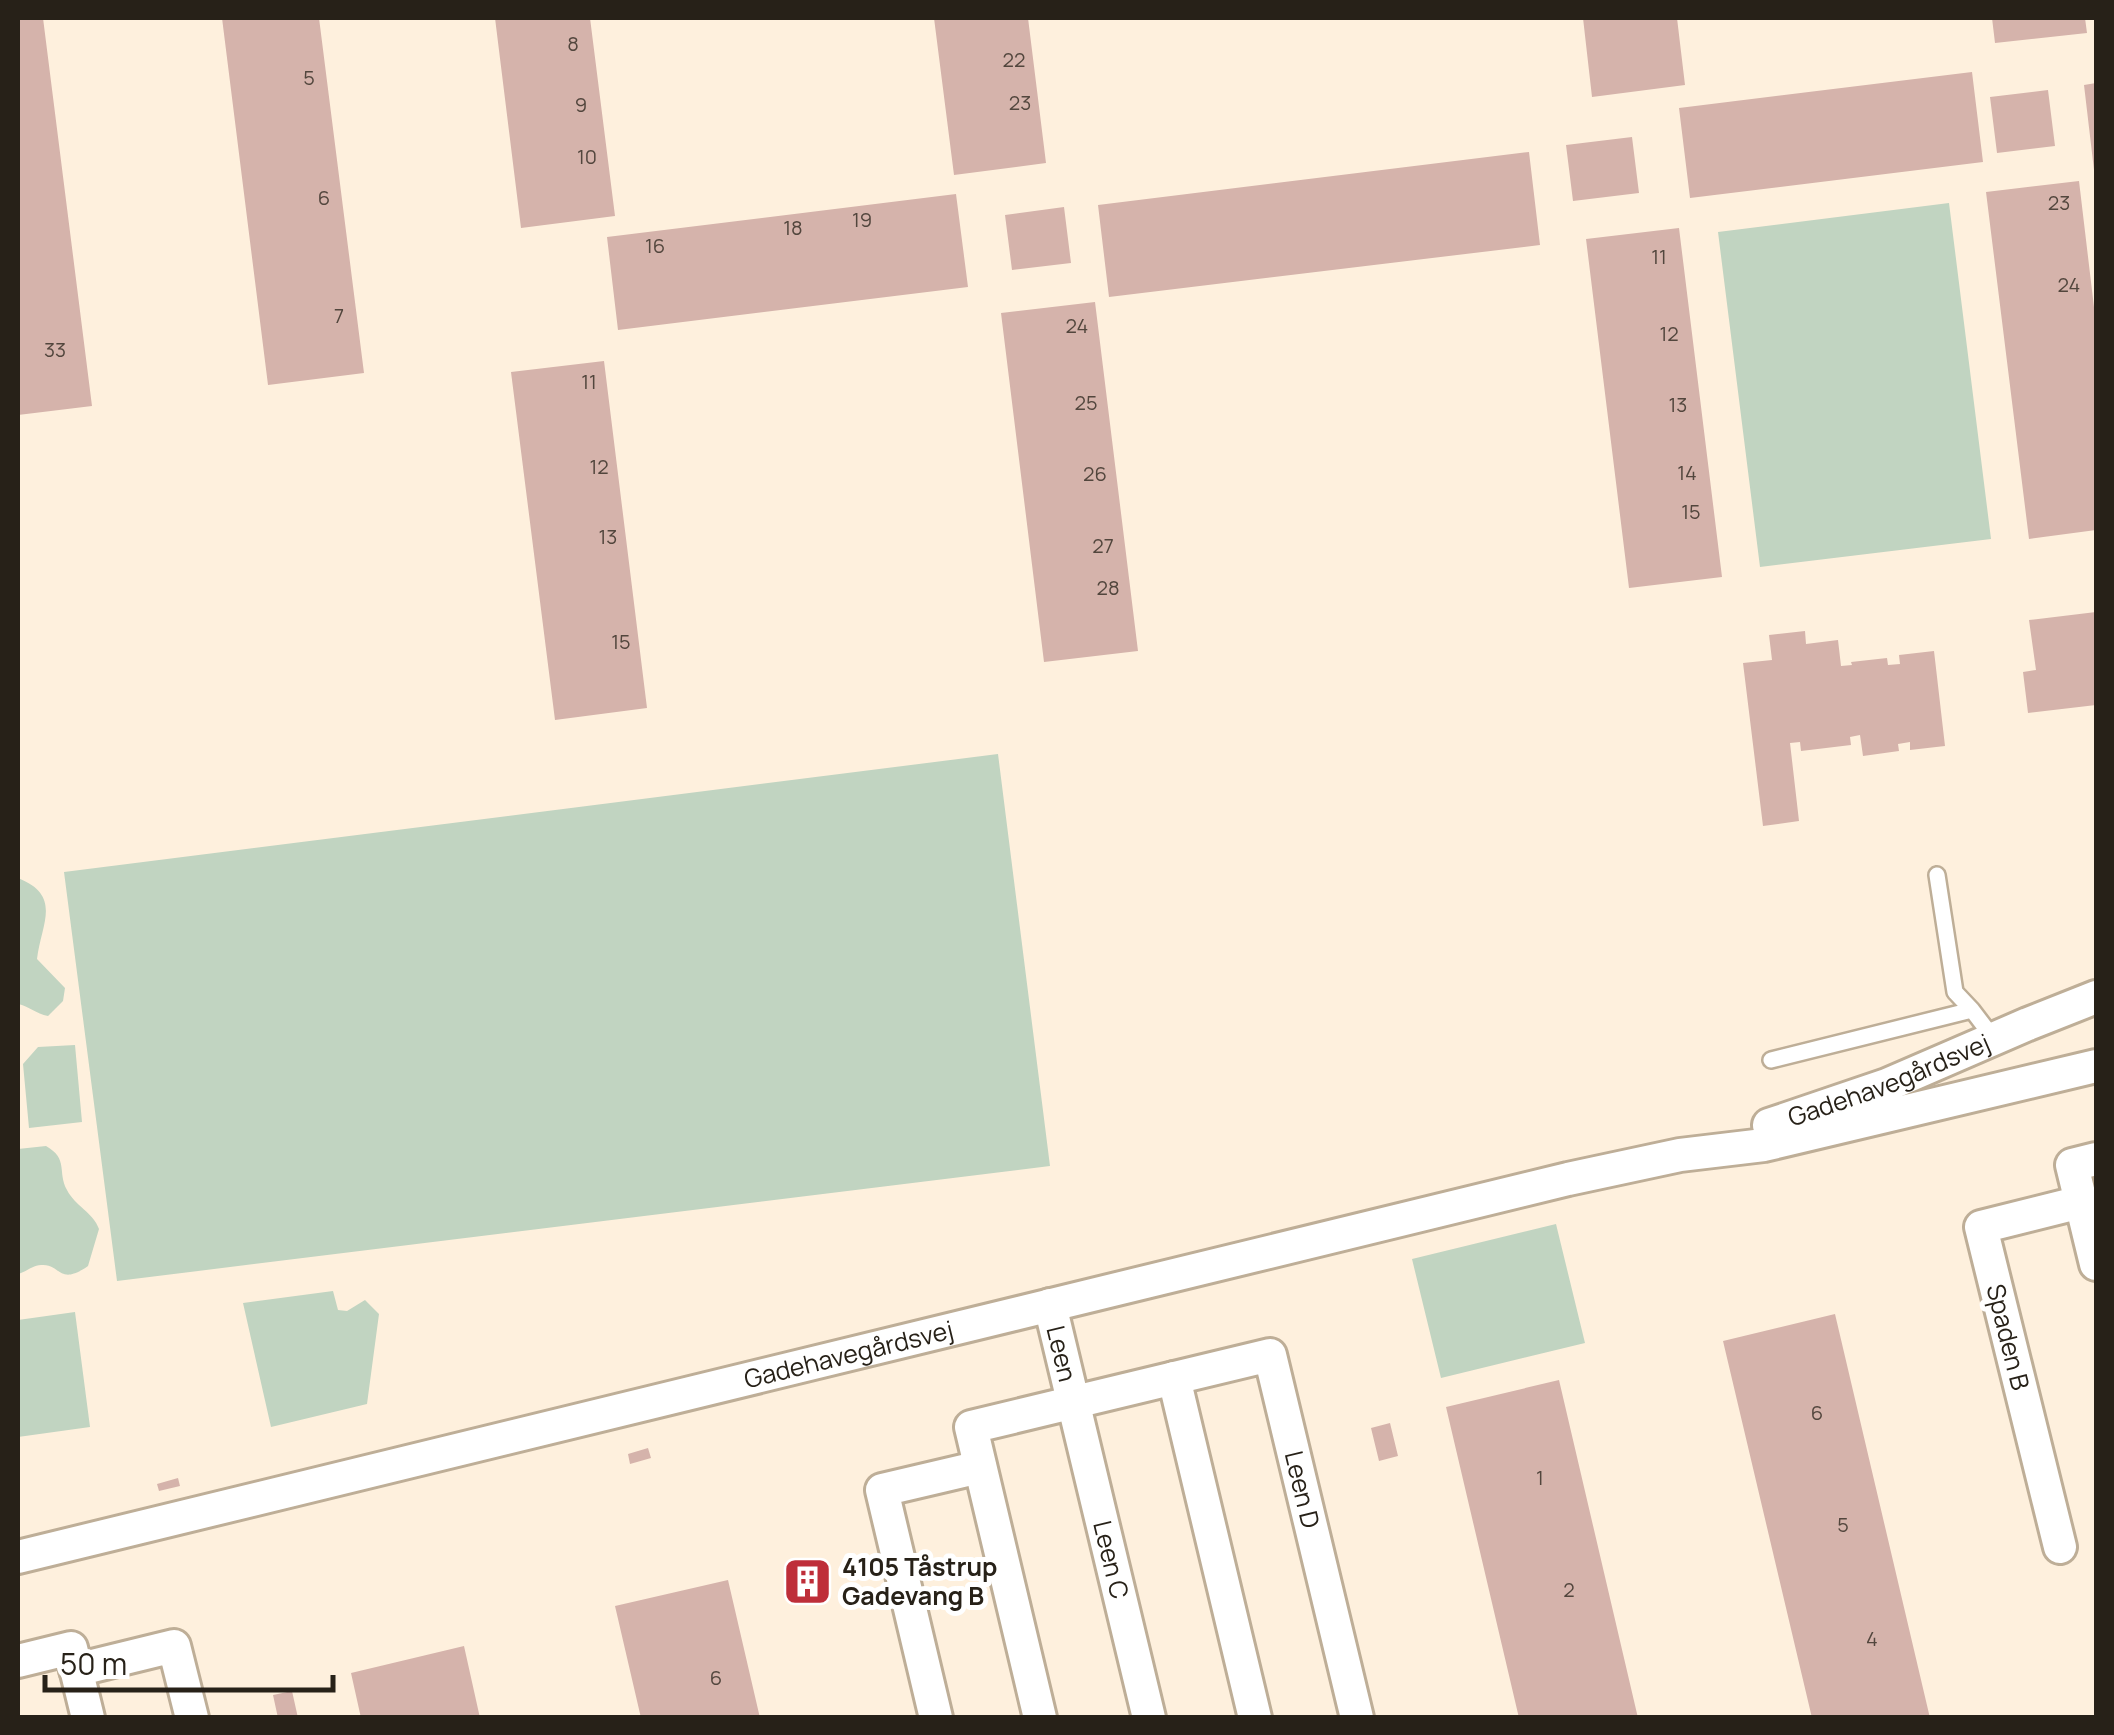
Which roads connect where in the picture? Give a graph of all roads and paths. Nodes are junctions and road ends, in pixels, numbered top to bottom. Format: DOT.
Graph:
graph roads {
  1 [pos="1938,876"];
  2 [pos="2096,997"];
  3 [pos="1972,1010"];
  4 [pos="1994,1038"];
  5 [pos="1771,1060"];
  6 [pos="2096,1066"];
  7 [pos="1680,1156"];
  8 [pos="2096,1159"];
  9 [pos="2081,1202"];
  10 [pos="2096,1264"];
  11 [pos="1050,1305"];
  12 [pos="1174,1378"];
  13 [pos="1074,1403"];
  14 [pos="980,1467"];
  15 [pos="2060,1547"];
  16 [pos="18,1557"];
  17 [pos="18,1661"];
  18 [pos="76,1670"];
  19 [pos="88,1718"];
  20 [pos="192,1718"];
  21 [pos="936,1718"];
  22 [pos="1040,1718"];
  23 [pos="1148,1718"];
  24 [pos="1255,1718"];
  25 [pos="1357,1718"];
  1 -- 3 [label="lane"];
  2 -- 4 [label="street, Gadehavegårdsvej"];
  3 -- 4 [label="lane"];
  3 -- 5 [label="lane"];
  4 -- 7 [label="street, Gadehavegårdsvej"];
  6 -- 7 [label="street, Gadehavegårdsvej"];
  7 -- 11 [label="street, Gadehavegårdsvej"];
  8 -- 9 [label="street"];
  9 -- 10 [label="street"];
  9 -- 15 [label="street, Spaden B"];
  11 -- 13 [label="street, Leen"];
  11 -- 16 [label="street, Gadehavegårdsvej"];
  12 -- 13 [label="street, Leen D"];
  12 -- 24 [label="street"];
  12 -- 25 [label="street, Leen D"];
  13 -- 14 [label="street, Leen D"];
  13 -- 23 [label="street, Leen C"];
  14 -- 21 [label="street"];
  14 -- 22 [label="street"];
  17 -- 18 [label="street"];
  18 -- 19 [label="street"];
  18 -- 20 [label="street"];
}
